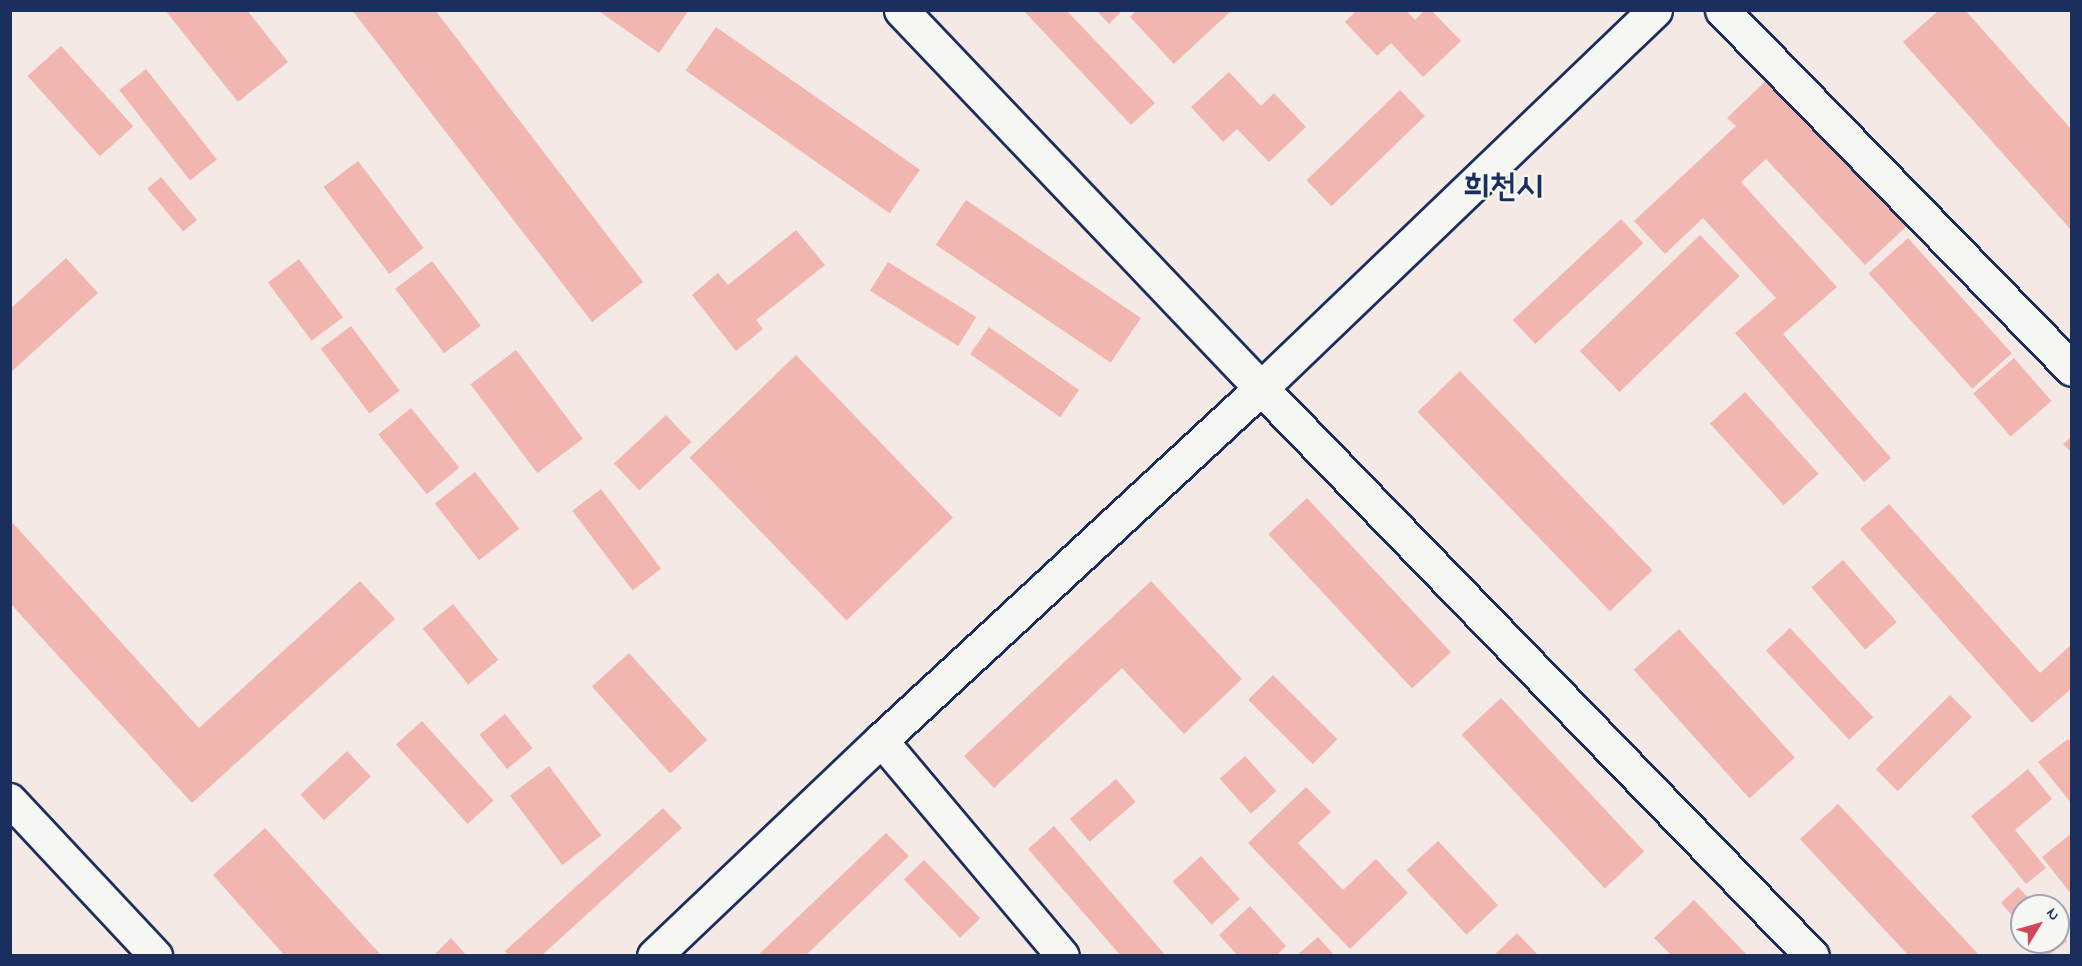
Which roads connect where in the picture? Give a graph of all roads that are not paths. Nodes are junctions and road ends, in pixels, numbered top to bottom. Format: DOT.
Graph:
graph roads {
  1 [pos="901,10"];
  2 [pos="1655,10"];
  3 [pos="1722,10"];
  4 [pos="2072,369"];
  5 [pos="1261,388"];
  6 [pos="881,740"];
  7 [pos="10,800"];
  8 [pos="156,956"];
  9 [pos="654,956"];
  10 [pos="1063,956"];
  11 [pos="1812,956"];
  1 -- 5 [label="main road"];
  2 -- 5 [label="main road"];
  3 -- 4 [label="main road"];
  5 -- 6 [label="main road"];
  5 -- 11 [label="main road"];
  6 -- 9 [label="main road"];
  6 -- 10 [label="street"];
  7 -- 8 [label="street"];
}
